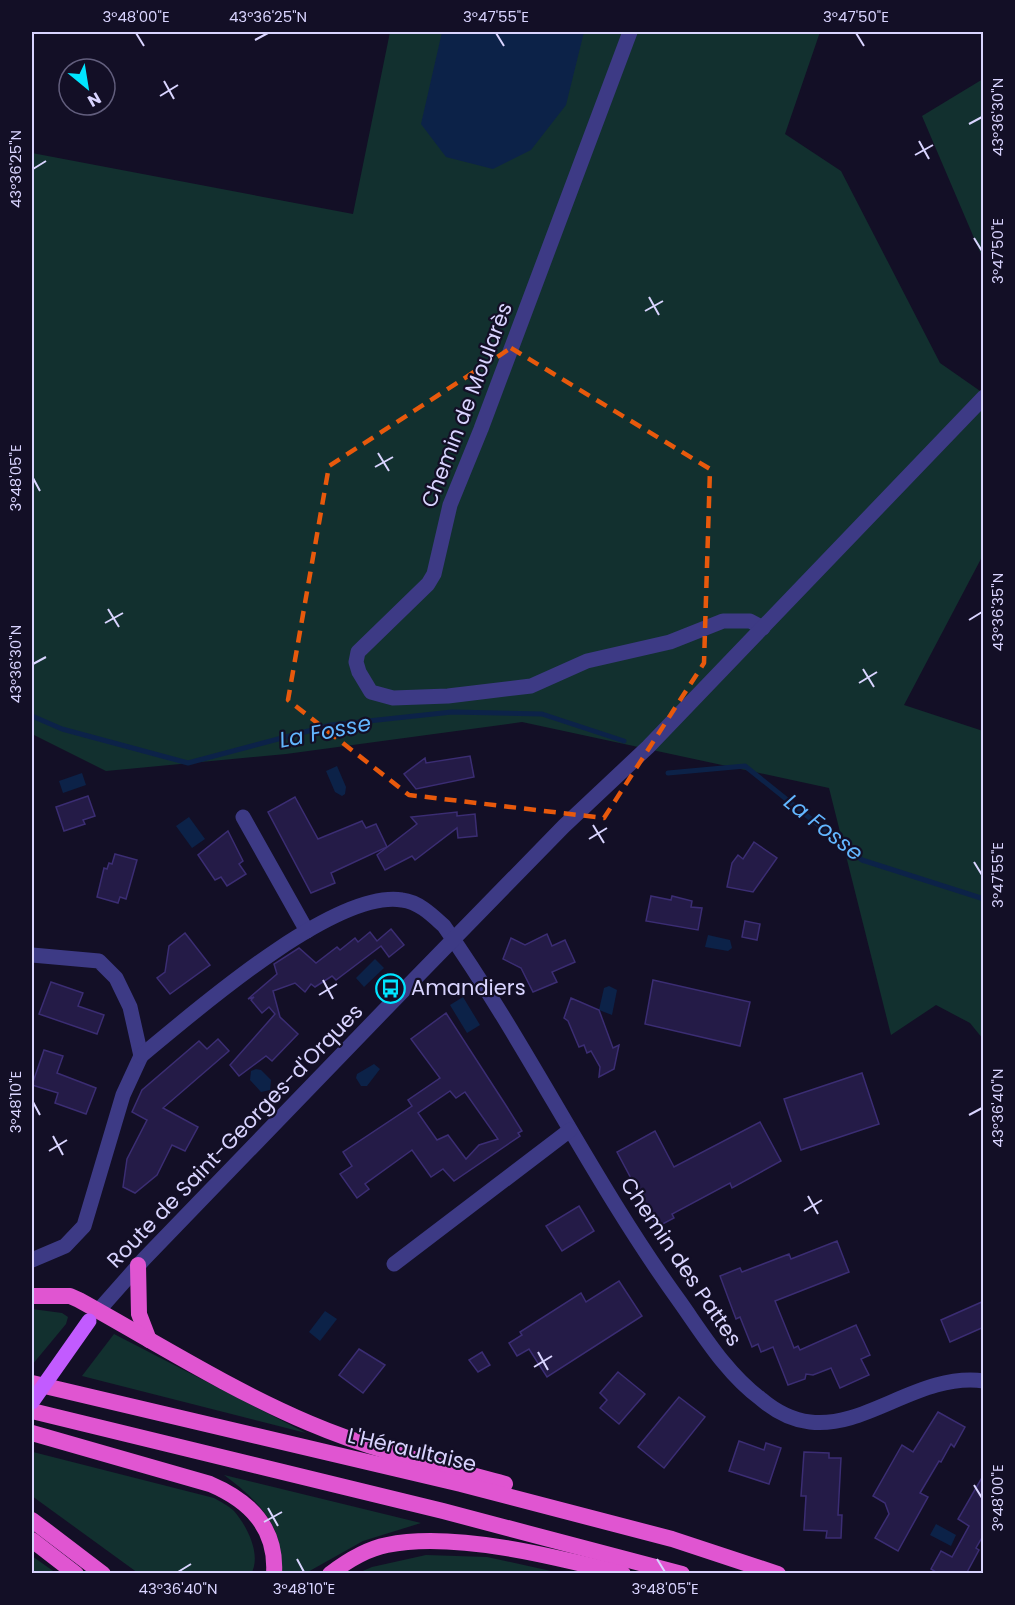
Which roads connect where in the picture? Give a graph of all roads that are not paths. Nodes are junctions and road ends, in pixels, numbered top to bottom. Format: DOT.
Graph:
graph roads {
  1 [pos="630,32"];
  2 [pos="984,397"];
  3 [pos="763,628"];
  4 [pos="243,817"];
  5 [pos="307,931"];
  6 [pos="453,940"];
  7 [pos="32,955"];
  8 [pos="141,1056"];
  9 [pos="570,1130"];
  10 [pos="32,1260"];
  11 [pos="394,1264"];
  12 [pos="138,1265"];
  13 [pos="32,1296"];
  14 [pos="94,1316"];
  15 [pos="149,1340"];
  16 [pos="984,1381"];
  17 [pos="32,1383"];
  18 [pos="32,1402"];
  19 [pos="32,1411"];
  20 [pos="32,1433"];
  21 [pos="33,1520"];
  22 [pos="672,1539"];
  23 [pos="32,1540"];
  24 [pos="76,1574"];
  25 [pos="103,1574"];
  26 [pos="274,1574"];
  27 [pos="330,1574"];
  28 [pos="622,1574"];
  29 [pos="682,1574"];
  30 [pos="778,1574"];
  1 -- 3 [label="street, Chemin de Moularès"];
  2 -- 3 [label="street, Route de Saint-Georges-d'Orques"];
  3 -- 6 [label="street, Route de Saint-Georges-d'Orques"];
  4 -- 5 [label="street"];
  5 -- 6 [label="street, Chemin des Pattes"];
  5 -- 8 [label="street, Chemin des Pattes"];
  6 -- 9 [label="street, Chemin des Pattes"];
  6 -- 12 [label="street, Route de Saint-Georges-d'Orques"];
  7 -- 8 [label="street"];
  8 -- 10 [label="street"];
  9 -- 11 [label="street"];
  9 -- 16 [label="street, Chemin des Pattes"];
  12 -- 14 [label="street, Route de Saint-Georges-d'Orques"];
  12 -- 15 [label="highway"];
  13 -- 14 [label="highway"];
  14 -- 15 [label="highway"];
  14 -- 18 [label="main road, Route de Saint-Georges-d'Orques, bridge"];
  15 -- 22 [label="highway"];
  17 -- 22 [label="highway, L'Héraultaise"];
  19 -- 29 [label="highway"];
  20 -- 26 [label="highway"];
  21 -- 25 [label="highway"];
  22 -- 30 [label="highway, L'Héraultaise"];
  23 -- 24 [label="highway"];
  27 -- 28 [label="highway"];
}
